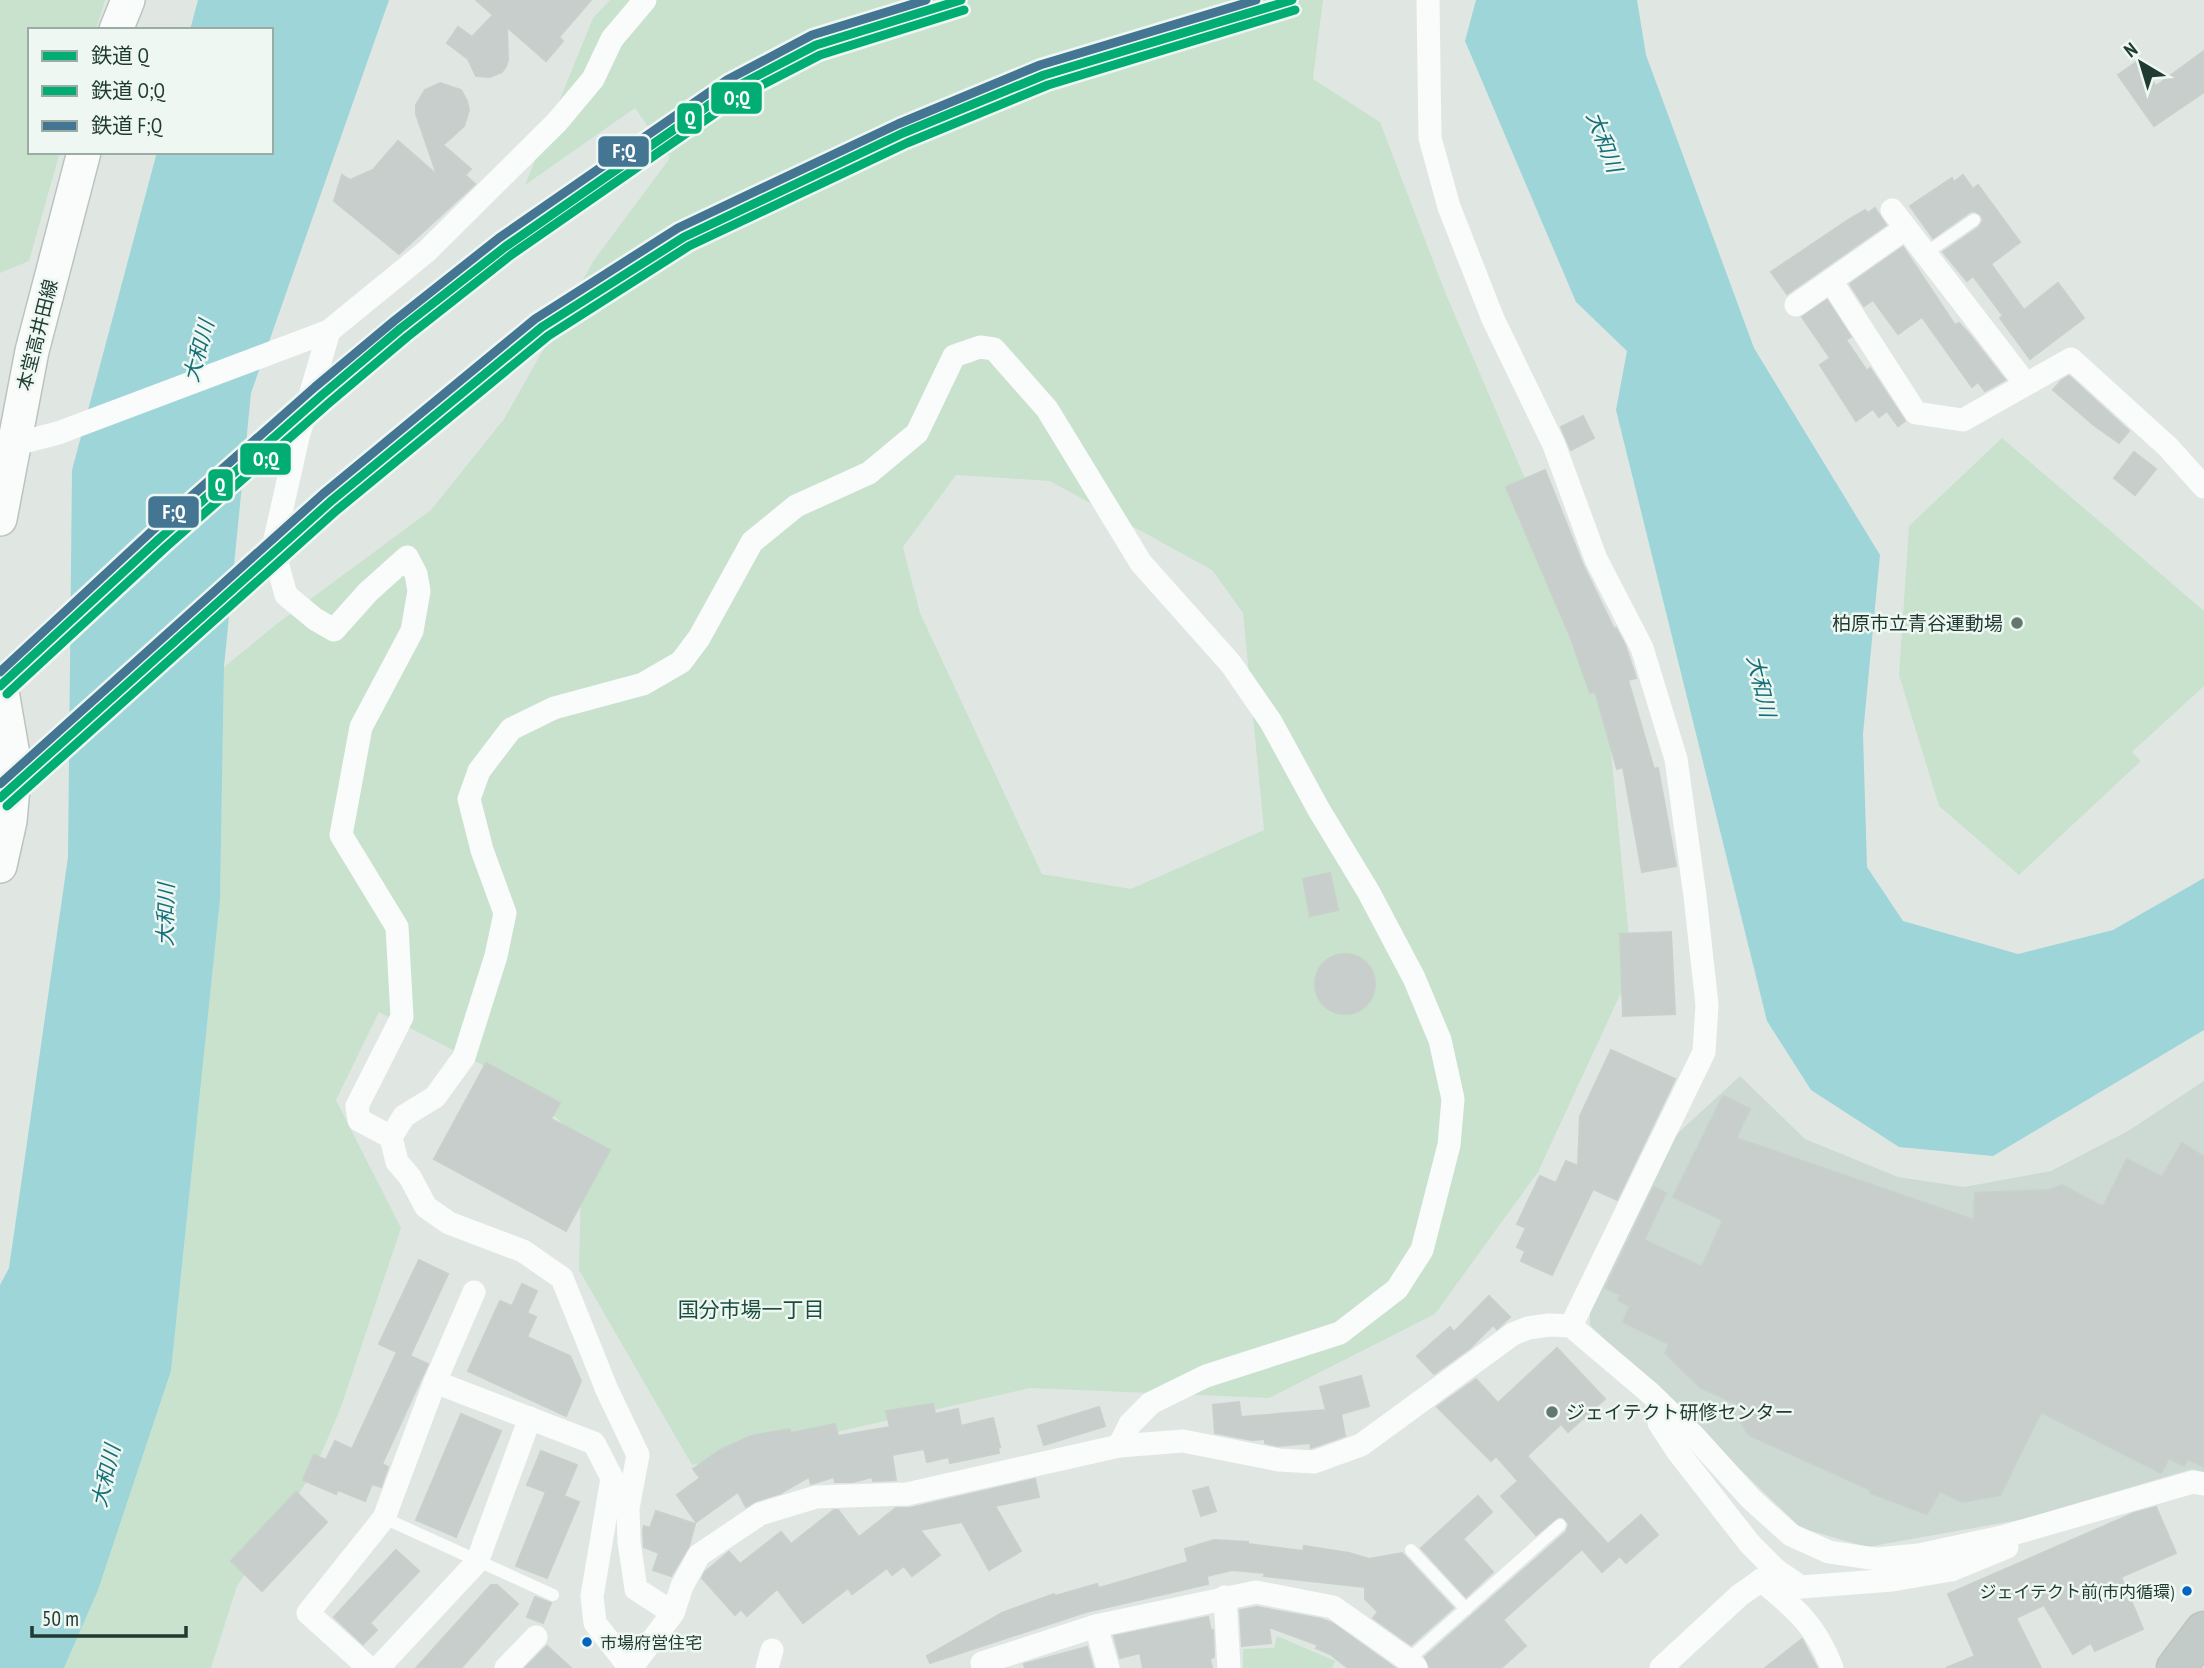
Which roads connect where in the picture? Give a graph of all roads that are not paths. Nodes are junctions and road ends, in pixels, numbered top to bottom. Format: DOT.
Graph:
graph roads {
  1 [pos="128,0"];
  2 [pos="645,0"];
  3 [pos="1428,0"];
  4 [pos="117,28"];
  5 [pos="83,154"];
  6 [pos="1974,220"];
  7 [pos="1926,253"];
  8 [pos="1830,281"];
  9 [pos="1796,305"];
  10 [pos="320,334"];
  11 [pos="2025,383"];
  12 [pos="6,444"];
  13 [pos="2204,487"];
  14 [pos="0,519"];
  15 [pos="0,680"];
  16 [pos="0,866"];
  17 [pos="391,1137"];
  18 [pos="474,1292"];
  19 [pos="1571,1326"];
  20 [pos="435,1382"];
  21 [pos="1658,1401"];
  22 [pos="530,1418"];
  23 [pos="1119,1446"];
  24 [pos="2204,1483"];
  25 [pos="2096,1511"];
  26 [pos="384,1518"];
  27 [pos="1560,1525"];
  28 [pos="1411,1550"];
  29 [pos="477,1562"];
  30 [pos="1769,1575"];
  31 [pos="553,1595"];
  32 [pos="1225,1597"];
  33 [pos="1466,1609"];
  34 [pos="673,1613"];
  35 [pos="1096,1626"];
  36 [pos="2204,1631"];
  37 [pos="536,1637"];
  38 [pos="1412,1664"];
  39 [pos="369,1668"];
  40 [pos="378,1668"];
  41 [pos="506,1668"];
  42 [pos="631,1668"];
  43 [pos="984,1668"];
  44 [pos="1108,1668"];
  45 [pos="1229,1668"];
  46 [pos="1661,1668"];
  47 [pos="1832,1668"];
  48 [pos="2176,1668"];
  1 -- 4 [label="main road"];
  2 -- 10 [label="street"];
  3 -- 19 [label="street"];
  5 -- 12 [label="main road, 本堂高井田線"];
  6 -- 7 [label="lane"];
  7 -- 8 [label="street"];
  7 -- 11 [label="street"];
  8 -- 9 [label="street"];
  8 -- 11 [label="street"];
  10 -- 12 [label="street"];
  10 -- 17 [label="street"];
  11 -- 13 [label="street"];
  12 -- 14 [label="main road, 本堂高井田線"];
  15 -- 16 [label="main road"];
  17 -- 23 [label="street"];
  17 -- 34 [label="street"];
  18 -- 20 [label="street"];
  19 -- 21 [label="street"];
  19 -- 23 [label="street"];
  20 -- 22 [label="street"];
  20 -- 26 [label="street"];
  21 -- 25 [label="street"];
  21 -- 30 [label="street"];
  22 -- 29 [label="street"];
  22 -- 42 [label="street"];
  23 -- 34 [label="street"];
  24 -- 25 [label="street"];
  25 -- 30 [label="street"];
  26 -- 29 [label="lane"];
  26 -- 39 [label="street"];
  27 -- 33 [label="lane"];
  28 -- 33 [label="lane"];
  29 -- 31 [label="lane"];
  29 -- 40 [label="street"];
  30 -- 46 [label="street"];
  30 -- 47 [label="street"];
  32 -- 35 [label="street"];
  32 -- 38 [label="street"];
  32 -- 45 [label="street"];
  33 -- 38 [label="lane"];
  34 -- 42 [label="street"];
  35 -- 43 [label="street"];
  35 -- 44 [label="street"];
  36 -- 48 [label="highway"];
  37 -- 41 [label="street"];
}
